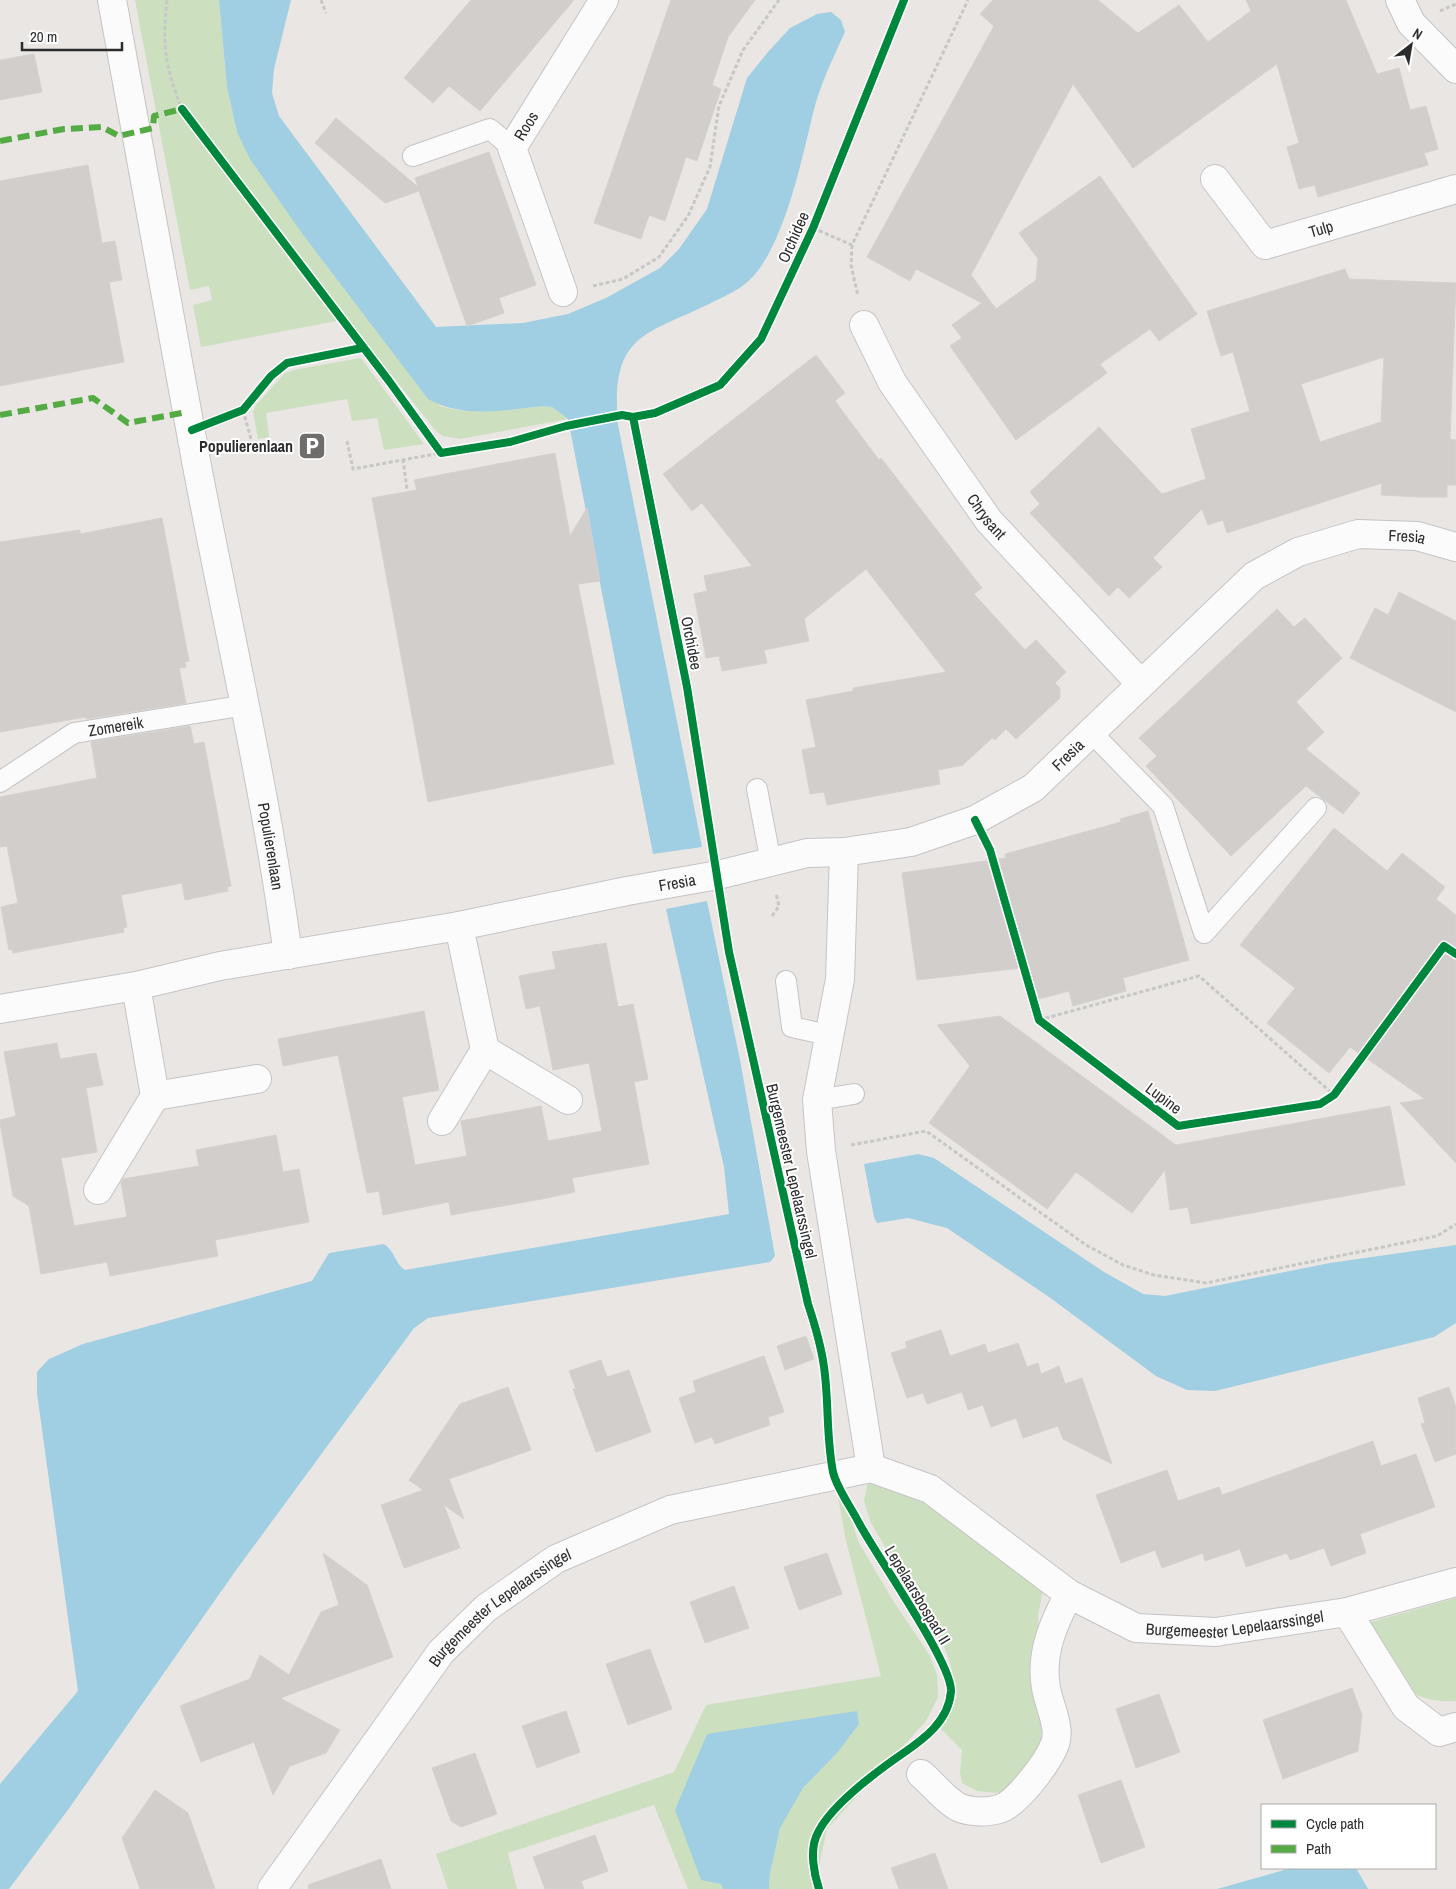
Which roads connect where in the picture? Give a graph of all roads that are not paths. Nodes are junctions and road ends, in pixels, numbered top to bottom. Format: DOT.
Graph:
graph roads {
  1 [pos="112,0"];
  2 [pos="604,0"];
  3 [pos="1400,0"];
  4 [pos="1456,69"];
  5 [pos="512,148"];
  6 [pos="413,156"];
  7 [pos="1215,179"];
  8 [pos="1456,189"];
  9 [pos="563,292"];
  10 [pos="864,325"];
  11 [pos="1456,547"];
  12 [pos="1141,684"];
  13 [pos="246,705"];
  14 [pos="1091,732"];
  15 [pos="0,782"];
  16 [pos="757,789"];
  17 [pos="1316,808"];
  18 [pos="844,852"];
  19 [pos="771,863"];
  20 [pos="459,926"];
  21 [pos="288,956"];
  22 [pos="786,980"];
  23 [pos="136,986"];
  24 [pos="0,1009"];
  25 [pos="828,1035"];
  26 [pos="485,1050"];
  27 [pos="257,1079"];
  28 [pos="854,1094"];
  29 [pos="155,1096"];
  30 [pos="568,1100"];
  31 [pos="817,1100"];
  32 [pos="442,1120"];
  33 [pos="98,1190"];
  34 [pos="871,1468"];
  35 [pos="1456,1582"];
  36 [pos="1068,1594"];
  37 [pos="1347,1612"];
  38 [pos="1456,1727"];
  39 [pos="921,1774"];
  40 [pos="272,1889"];
  1 -- 13 [label="street, Populierenlaan"];
  2 -- 5 [label="street, Roos"];
  3 -- 4 [label="street"];
  5 -- 6 [label="lane"];
  5 -- 9 [label="street, Roos"];
  7 -- 8 [label="street, Tulp"];
  10 -- 12 [label="street, Chrysant"];
  11 -- 12 [label="street, Fresia"];
  12 -- 14 [label="street, Fresia"];
  13 -- 15 [label="lane, Zomereik"];
  13 -- 21 [label="street, Populierenlaan"];
  14 -- 17 [label="lane"];
  14 -- 18 [label="street, Fresia"];
  16 -- 19 [label="lane"];
  18 -- 19 [label="street, Fresia"];
  18 -- 25 [label="street, Burgemeester Lepelaarssingel"];
  19 -- 20 [label="street, Fresia"];
  20 -- 21 [label="street"];
  20 -- 26 [label="street"];
  21 -- 23 [label="street"];
  22 -- 25 [label="lane"];
  23 -- 24 [label="street"];
  23 -- 29 [label="street"];
  25 -- 31 [label="street, Burgemeester Lepelaarssingel"];
  26 -- 30 [label="street"];
  26 -- 32 [label="street"];
  27 -- 29 [label="street"];
  28 -- 31 [label="lane"];
  29 -- 33 [label="street"];
  31 -- 34 [label="street, Burgemeester Lepelaarssingel"];
  34 -- 36 [label="street, Burgemeester Lepelaarssingel"];
  34 -- 40 [label="street, Burgemeester Lepelaarssingel"];
  35 -- 37 [label="street, Burgemeester Lepelaarssingel"];
  36 -- 37 [label="street, Burgemeester Lepelaarssingel"];
  36 -- 39 [label="street"];
  37 -- 38 [label="street"];
}
